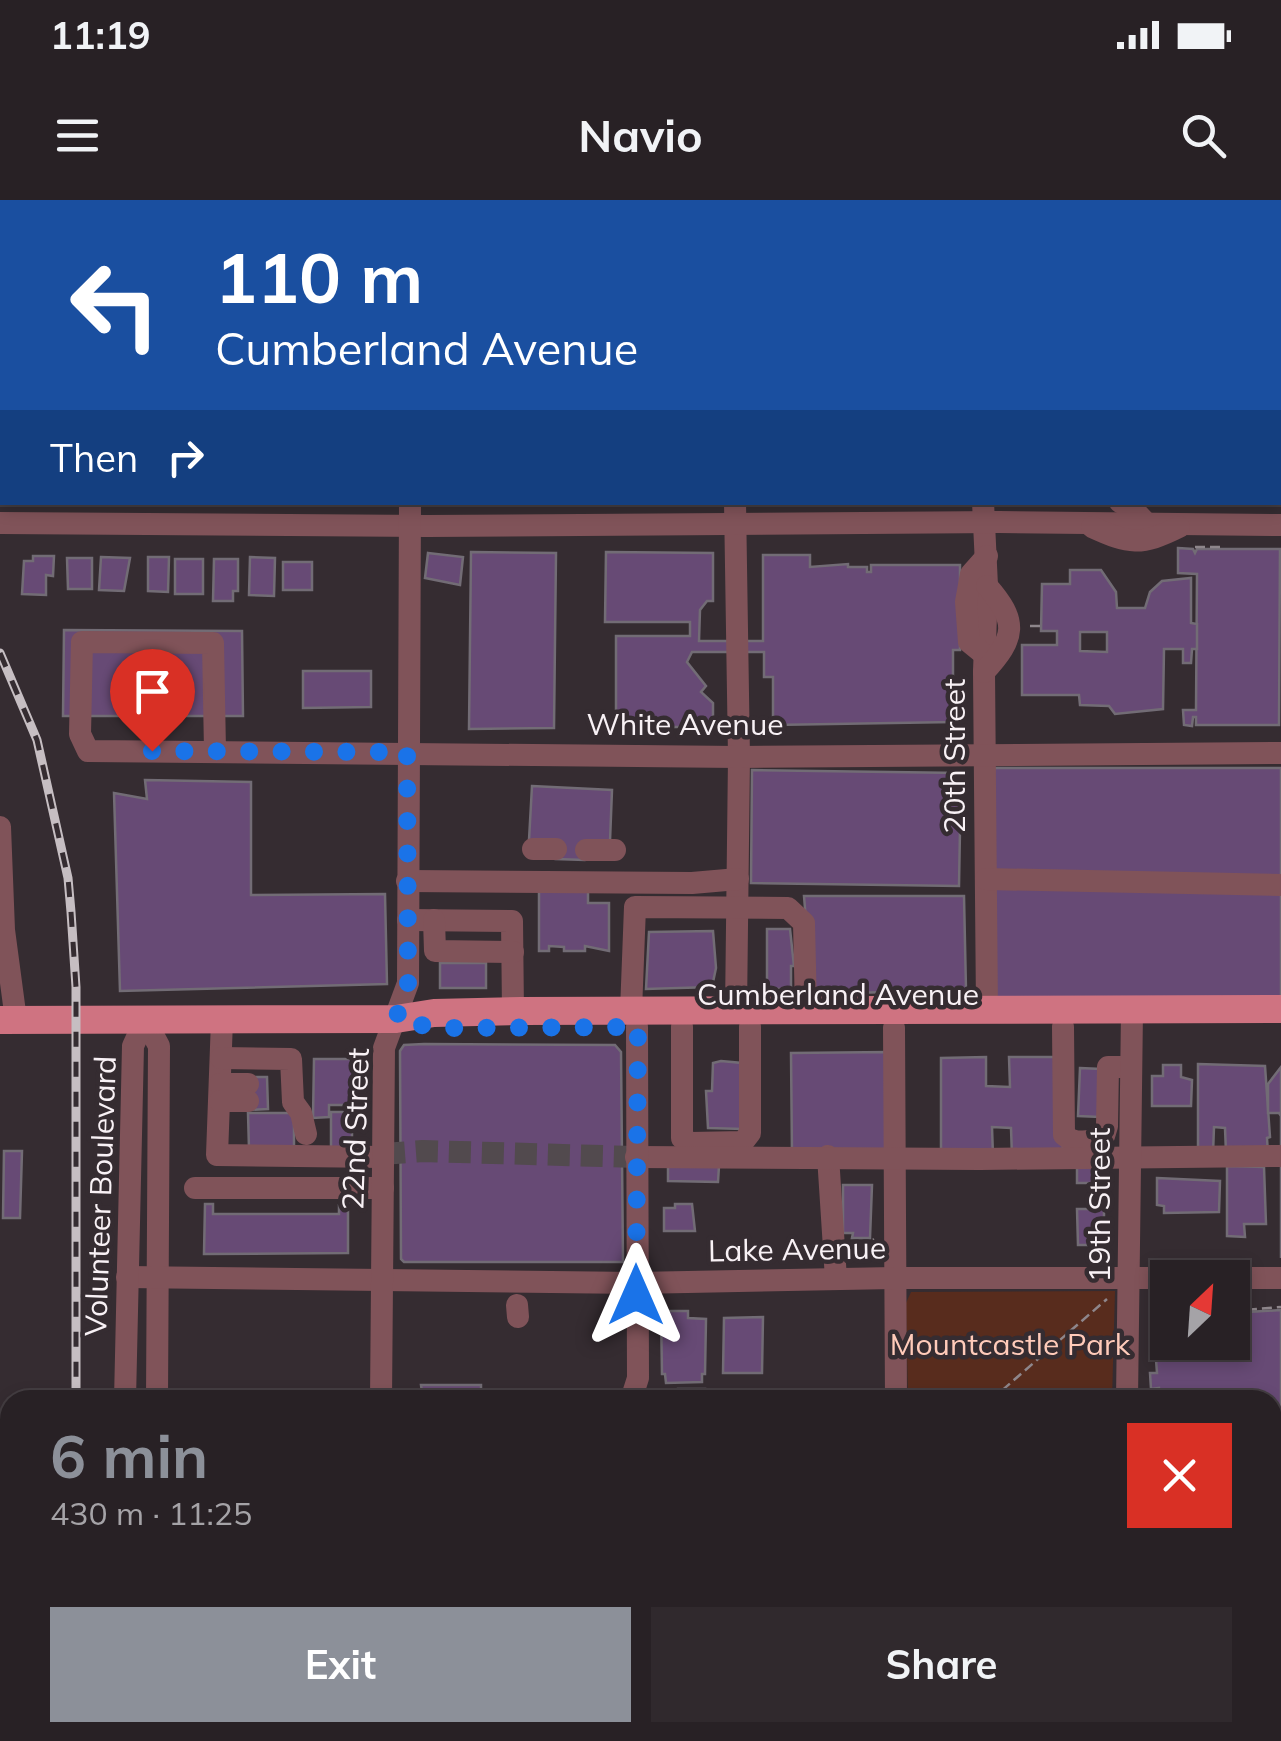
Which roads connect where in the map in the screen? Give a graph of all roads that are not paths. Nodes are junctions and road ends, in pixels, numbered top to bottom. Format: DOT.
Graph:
graph roads {
  1 [pos="1058,505"];
  2 [pos="1126,505"];
  3 [pos="983,512"];
  4 [pos="86,513"];
  5 [pos="868,513"];
  6 [pos="410,514"];
  7 [pos="735,514"];
  8 [pos="0,522"];
  9 [pos="1041,523"];
  10 [pos="1084,523"];
  11 [pos="1146,524"];
  12 [pos="1185,524"];
  13 [pos="1265,524"];
  14 [pos="1257,549"];
  15 [pos="987,556"];
  16 [pos="985,663"];
  17 [pos="216,752"];
  18 [pos="407,752"];
  19 [pos="1281,753"];
  20 [pos="985,755"];
  21 [pos="739,757"];
  22 [pos="0,828"];
  23 [pos="586,850"];
  24 [pos="615,850"];
  25 [pos="738,879"];
  26 [pos="986,879"];
  27 [pos="407,881"];
  28 [pos="1281,885"];
  29 [pos="737,907"];
  30 [pos="408,920"];
  31 [pos="1281,1009"];
  32 [pos="806,1011"];
  33 [pos="514,1012"];
  34 [pos="396,1019"];
  35 [pos="634,1019"];
  36 [pos="987,1019"];
  37 [pos="1132,1019"];
  38 [pos="8,1020"];
  39 [pos="145,1020"];
  40 [pos="222,1020"];
  41 [pos="291,1020"];
  42 [pos="741,1022"];
  43 [pos="1281,1027"];
  44 [pos="682,1028"];
  45 [pos="894,1028"];
  46 [pos="1064,1028"];
  47 [pos="220,1058"];
  48 [pos="292,1060"];
  49 [pos="1131,1067"];
  50 [pos="220,1093"];
  51 [pos="293,1094"];
  52 [pos="306,1134"];
  53 [pos="636,1156"];
  54 [pos="828,1156"];
  55 [pos="894,1156"];
  56 [pos="1130,1156"];
  57 [pos="1281,1156"];
  58 [pos="384,1157"];
  59 [pos="195,1188"];
  60 [pos="383,1188"];
  61 [pos="127,1277"];
  62 [pos="158,1278"];
  63 [pos="894,1278"];
  64 [pos="1121,1278"];
  65 [pos="1150,1278"];
  66 [pos="1250,1278"];
  67 [pos="1281,1278"];
  68 [pos="847,1279"];
  69 [pos="382,1282"];
  70 [pos="636,1283"];
  71 [pos="126,1390"];
  72 [pos="157,1390"];
  73 [pos="382,1390"];
  74 [pos="635,1390"];
  75 [pos="896,1390"];
  76 [pos="1127,1390"];
  1 -- 9 [label="street"];
  2 -- 11 [label="street"];
  3 -- 5 [label="street"];
  3 -- 9 [label="street"];
  3 -- 15 [label="street, 20th Street"];
  4 -- 6 [label="street"];
  4 -- 8 [label="street"];
  5 -- 7 [label="street"];
  6 -- 7 [label="street"];
  6 -- 18 [label="street, 22nd Street"];
  7 -- 21 [label="street"];
  9 -- 10 [label="street"];
  10 -- 11 [label="street"];
  10 -- 12 [label="street"];
  11 -- 12 [label="street"];
  12 -- 13 [label="street"];
  13 -- 14 [label="street"];
  15 -- 16 [label="street, 20th Street"];
  15 -- 16 [label="street"];
  16 -- 20 [label="street, 20th Street"];
  17 -- 17 [label="street, White Avenue"];
  17 -- 18 [label="street, White Avenue"];
  18 -- 21 [label="street, White Avenue"];
  18 -- 27 [label="street, 22nd Street"];
  19 -- 20 [label="street, White Avenue"];
  20 -- 21 [label="street, White Avenue"];
  20 -- 26 [label="street, 20th Street"];
  21 -- 25 [label="street"];
  22 -- 38 [label="street"];
  23 -- 24 [label="street"];
  25 -- 27 [label="street"];
  25 -- 29 [label="street"];
  26 -- 28 [label="street"];
  26 -- 36 [label="street, 20th Street"];
  27 -- 30 [label="street, 22nd Street"];
  29 -- 32 [label="street"];
  29 -- 35 [label="street"];
  29 -- 42 [label="street"];
  30 -- 33 [label="street"];
  30 -- 34 [label="street, 22nd Street"];
  31 -- 37 [label="main road, Cumberland Avenue"];
  32 -- 36 [label="main road, Cumberland Avenue"];
  32 -- 42 [label="main road, Cumberland Avenue"];
  33 -- 34 [label="main road, Cumberland Avenue"];
  33 -- 35 [label="main road, Cumberland Avenue"];
  34 -- 35 [label="main road, Cumberland Avenue"];
  34 -- 41 [label="main road, Cumberland Avenue"];
  34 -- 58 [label="street, 22nd Street"];
  35 -- 42 [label="main road, Cumberland Avenue"];
  35 -- 44 [label="main road, Cumberland Avenue"];
  35 -- 53 [label="street"];
  36 -- 37 [label="main road, Cumberland Avenue"];
  36 -- 45 [label="main road, Cumberland Avenue"];
  36 -- 46 [label="main road, Cumberland Avenue"];
  37 -- 43 [label="main road, Cumberland Avenue"];
  37 -- 46 [label="main road, Cumberland Avenue"];
  37 -- 49 [label="street, 19th Street"];
  38 -- 39 [label="main road, Cumberland Avenue"];
  39 -- 40 [label="main road, Cumberland Avenue"];
  39 -- 61 [label="street, Volunteer Boulevard"];
  39 -- 62 [label="street, Volunteer Boulevard"];
  40 -- 41 [label="main road, Cumberland Avenue"];
  40 -- 47 [label="street"];
  41 -- 48 [label="street"];
  42 -- 44 [label="main road, Cumberland Avenue"];
  42 -- 44 [label="street"];
  42 -- 45 [label="main road, Cumberland Avenue"];
  45 -- 55 [label="street"];
  46 -- 49 [label="street"];
  47 -- 48 [label="street"];
  47 -- 50 [label="street"];
  48 -- 51 [label="street"];
  49 -- 56 [label="street, 19th Street"];
  50 -- 51 [label="street"];
  50 -- 58 [label="street"];
  51 -- 52 [label="street"];
  53 -- 54 [label="street"];
  53 -- 70 [label="street"];
  54 -- 55 [label="street"];
  54 -- 68 [label="street"];
  55 -- 56 [label="street"];
  55 -- 63 [label="street"];
  56 -- 57 [label="street"];
  56 -- 64 [label="street, 19th Street"];
  58 -- 60 [label="street, 22nd Street"];
  59 -- 60 [label="street"];
  60 -- 69 [label="street, 22nd Street"];
  61 -- 62 [label="street, Lake Avenue"];
  61 -- 71 [label="street, Volunteer Boulevard"];
  62 -- 69 [label="street, Lake Avenue"];
  62 -- 72 [label="street, Volunteer Boulevard"];
  63 -- 64 [label="street, Lake Avenue"];
  63 -- 68 [label="street, Lake Avenue"];
  63 -- 75 [label="street"];
  64 -- 65 [label="street, Lake Avenue"];
  64 -- 76 [label="street, 19th Street"];
  66 -- 67 [label="street"];
  68 -- 70 [label="street, Lake Avenue"];
  69 -- 70 [label="street, Lake Avenue"];
  69 -- 73 [label="street, 22nd Street"];
  70 -- 74 [label="street"];
}
